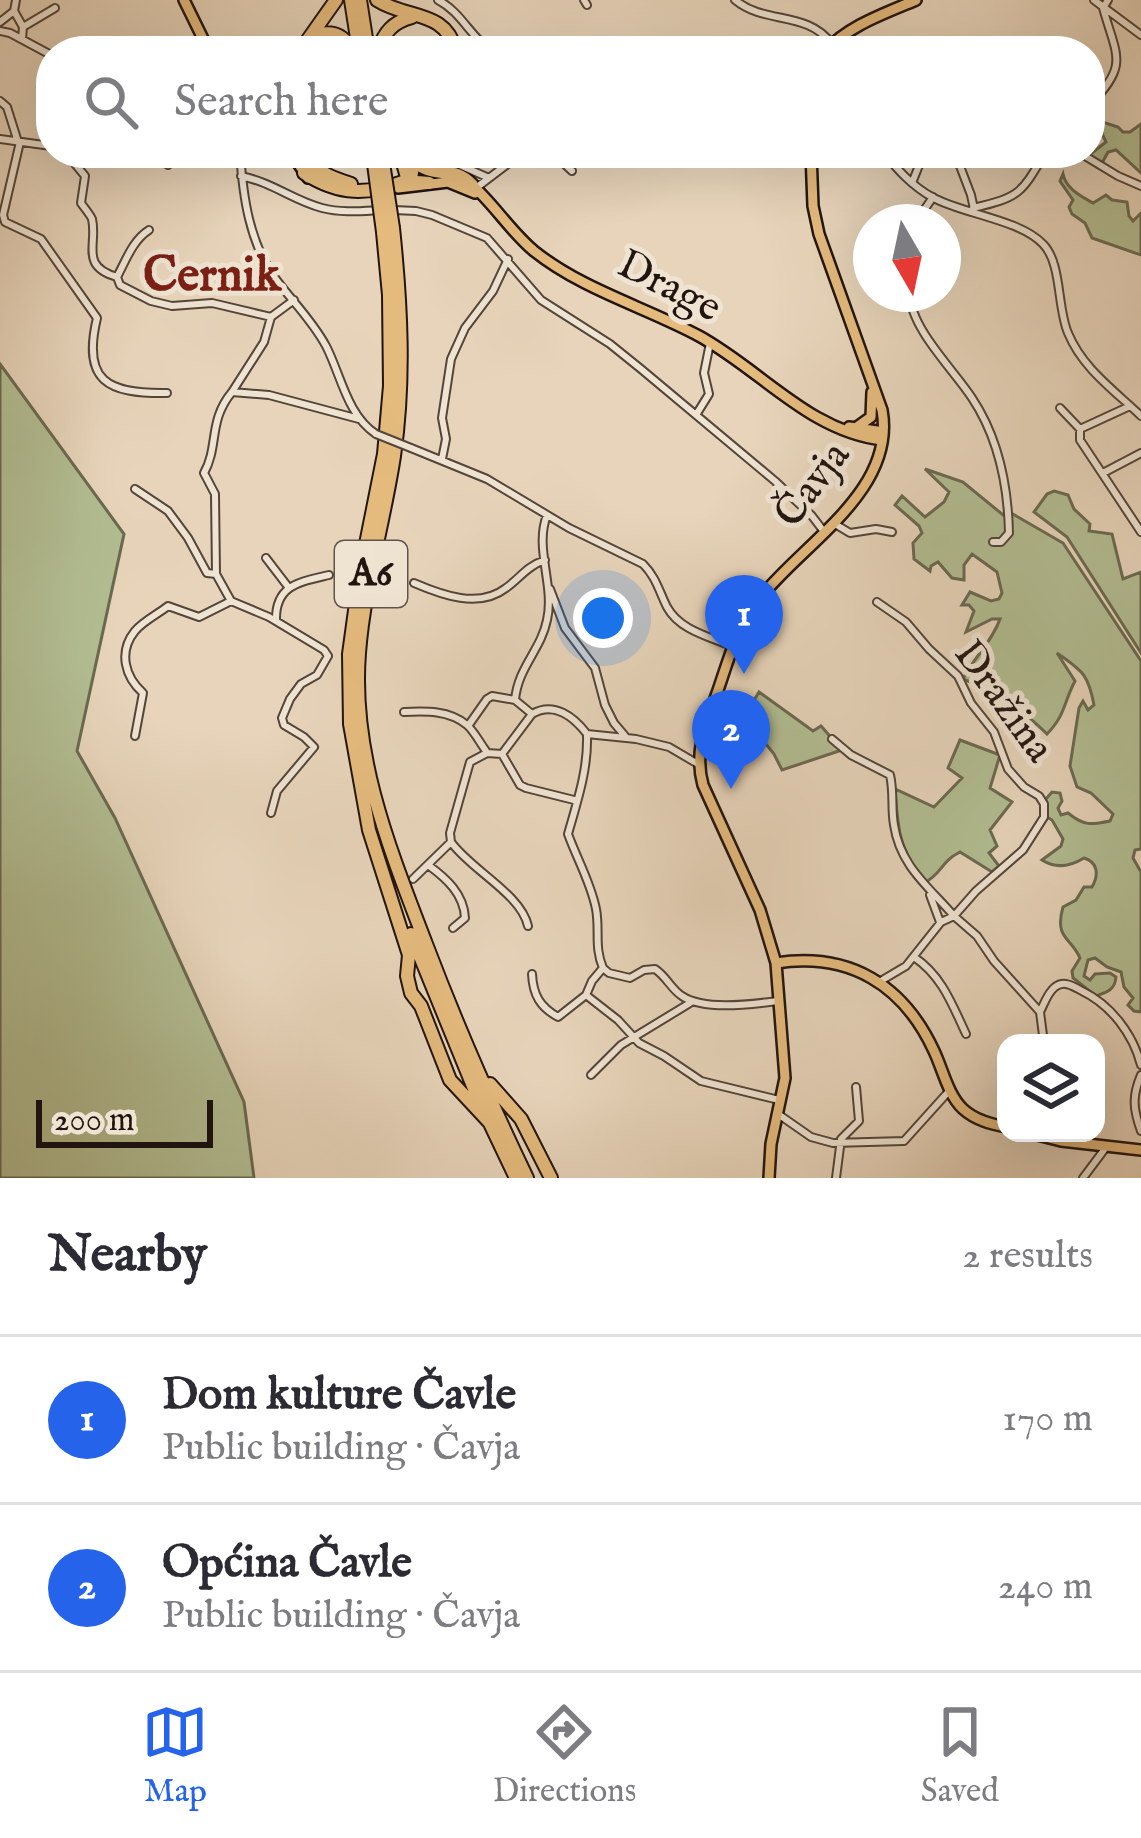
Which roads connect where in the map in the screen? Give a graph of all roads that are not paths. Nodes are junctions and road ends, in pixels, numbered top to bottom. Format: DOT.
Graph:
graph roads {
  1 [pos="16,0"];
  2 [pos="184,0"];
  3 [pos="336,0"];
  4 [pos="351,0"];
  5 [pos="360,0"];
  6 [pos="376,0"];
  7 [pos="437,0"];
  8 [pos="735,0"];
  9 [pos="916,0"];
  10 [pos="1094,0"];
  11 [pos="1106,4"];
  12 [pos="55,8"];
  13 [pos="14,11"];
  14 [pos="419,16"];
  15 [pos="23,27"];
  16 [pos="1,29"];
  17 [pos="1141,35"];
  18 [pos="202,36"];
  19 [pos="309,36"];
  20 [pos="354,36"];
  21 [pos="366,36"];
  22 [pos="386,36"];
  23 [pos="450,36"];
  24 [pos="472,36"];
  25 [pos="821,36"];
  26 [pos="845,36"];
  27 [pos="22,39"];
  28 [pos="36,47"];
  29 [pos="1105,88"];
  30 [pos="0,101"];
  31 [pos="0,139"];
  32 [pos="19,142"];
  33 [pos="36,144"];
  34 [pos="1105,167"];
  35 [pos="78,168"];
  36 [pos="241,168"];
  37 [pos="302,168"];
  38 [pos="311,168"];
  39 [pos="318,168"];
  40 [pos="387,168"];
  41 [pos="396,168"];
  42 [pos="398,168"];
  43 [pos="418,168"];
  44 [pos="467,168"];
  45 [pos="503,168"];
  46 [pos="569,168"];
  47 [pos="812,168"];
  48 [pos="898,168"];
  49 [pos="918,168"];
  50 [pos="961,168"];
  51 [pos="1037,168"];
  52 [pos="572,171"];
  53 [pos="304,173"];
  54 [pos="242,176"];
  55 [pos="409,178"];
  56 [pos="490,178"];
  57 [pos="430,183"];
  58 [pos="912,183"];
  59 [pos="351,184"];
  60 [pos="390,184"];
  61 [pos="474,186"];
  62 [pos="1141,186"];
  63 [pos="933,197"];
  64 [pos="485,198"];
  65 [pos="928,204"];
  66 [pos="974,210"];
  67 [pos="390,229"];
  68 [pos="149,230"];
  69 [pos="508,259"];
  70 [pos="117,277"];
  71 [pos="294,301"];
  72 [pos="913,312"];
  73 [pos="271,317"];
  74 [pos="710,343"];
  75 [pos="873,386"];
  76 [pos="232,392"];
  77 [pos="167,393"];
  78 [pos="1130,406"];
  79 [pos="1060,408"];
  80 [pos="696,415"];
  81 [pos="1141,416"];
  82 [pos="359,419"];
  83 [pos="832,424"];
  84 [pos="855,428"];
  85 [pos="1080,430"];
  86 [pos="883,438"];
  87 [pos="1141,453"];
  88 [pos="442,460"];
  89 [pos="1103,472"];
  90 [pos="135,489"];
  91 [pos="548,515"];
  92 [pos="835,524"];
  93 [pos="892,532"];
  94 [pos="1141,532"];
  95 [pos="825,533"];
  96 [pos="993,542"];
  97 [pos="266,558"];
  98 [pos="544,560"];
  99 [pos="216,574"];
  100 [pos="329,575"];
  101 [pos="546,578"];
  102 [pos="414,583"];
  103 [pos="289,588"];
  104 [pos="231,601"];
  105 [pos="878,602"];
  106 [pos="276,621"];
  107 [pos="733,651"];
  108 [pos="515,700"];
  109 [pos="404,712"];
  110 [pos="532,714"];
  111 [pos="468,726"];
  112 [pos="587,734"];
  113 [pos="135,736"];
  114 [pos="628,738"];
  115 [pos="832,739"];
  116 [pos="488,753"];
  117 [pos="502,754"];
  118 [pos="698,764"];
  119 [pos="576,800"];
  120 [pos="365,803"];
  121 [pos="271,813"];
  122 [pos="451,842"];
  123 [pos="428,865"];
  124 [pos="413,879"];
  125 [pos="928,892"];
  126 [pos="414,914"];
  127 [pos="954,916"];
  128 [pos="940,922"];
  129 [pos="528,926"];
  130 [pos="453,928"];
  131 [pos="914,957"];
  132 [pos="776,962"];
  133 [pos="603,968"];
  134 [pos="532,974"];
  135 [pos="879,982"];
  136 [pos="586,995"];
  137 [pos="779,1000"];
  138 [pos="693,1001"];
  139 [pos="1040,1012"];
  140 [pos="966,1034"];
  141 [pos="1043,1034"];
  142 [pos="634,1037"];
  143 [pos="1141,1065"];
  144 [pos="591,1075"];
  145 [pos="1141,1075"];
  146 [pos="856,1087"];
  147 [pos="950,1090"];
  148 [pos="782,1101"];
  149 [pos="778,1114"];
  150 [pos="490,1123"];
  151 [pos="997,1124"];
  152 [pos="1141,1131"];
  153 [pos="1085,1142"];
  154 [pos="840,1144"];
  155 [pos="1107,1146"];
  156 [pos="1141,1150"];
  157 [pos="516,1178"];
  158 [pos="526,1178"];
  159 [pos="550,1178"];
  160 [pos="769,1178"];
  161 [pos="836,1178"];
  162 [pos="1083,1178"];
  1 -- 13 [label="street"];
  2 -- 18 [label="main road"];
  3 -- 19 [label="highway"];
  4 -- 20 [label="highway"];
  5 -- 21 [label="highway"];
  6 -- 14 [label="highway"];
  7 -- 24 [label="street"];
  8 -- 25 [label="street"];
  9 -- 26 [label="main road"];
  10 -- 11 [label="street"];
  11 -- 17 [label="street"];
  11 -- 29 [label="street"];
  12 -- 15 [label="street"];
  13 -- 15 [label="street"];
  13 -- 16 [label="street"];
  14 -- 22 [label="highway"];
  14 -- 23 [label="highway"];
  15 -- 27 [label="street"];
  16 -- 27 [label="street"];
  27 -- 28 [label="street"];
  30 -- 32 [label="street"];
  31 -- 32 [label="street"];
  32 -- 33 [label="street"];
  32 -- 77 [label="street"];
  34 -- 62 [label="street"];
  35 -- 70 [label="street"];
  36 -- 54 [label="street"];
  37 -- 53 [label="main road"];
  38 -- 59 [label="main road"];
  39 -- 59 [label="highway"];
  40 -- 67 [label="highway, A6, bridge"];
  41 -- 60 [label="highway"];
  42 -- 55 [label="highway"];
  43 -- 61 [label="highway"];
  44 -- 56 [label="street"];
  45 -- 56 [label="street"];
  46 -- 52 [label="street"];
  47 -- 75 [label="main road"];
  48 -- 58 [label="street"];
  49 -- 58 [label="street"];
  50 -- 66 [label="street"];
  51 -- 66 [label="street"];
  53 -- 55 [label="highway"];
  53 -- 60 [label="main road"];
  54 -- 69 [label="street"];
  54 -- 71 [label="street"];
  55 -- 57 [label="highway"];
  55 -- 60 [label="main road"];
  55 -- 61 [label="main road"];
  56 -- 61 [label="street"];
  57 -- 60 [label="main road"];
  57 -- 64 [label="main road"];
  58 -- 63 [label="street"];
  59 -- 60 [label="main road"];
  61 -- 64 [label="main road, Drage"];
  63 -- 65 [label="street"];
  63 -- 66 [label="street"];
  64 -- 74 [label="main road, Drage"];
  66 -- 78 [label="street"];
  67 -- 120 [label="highway, A6"];
  67 -- 126 [label="highway, A6"];
  68 -- 70 [label="street"];
  69 -- 80 [label="street"];
  69 -- 88 [label="street"];
  70 -- 73 [label="street"];
  71 -- 73 [label="street"];
  71 -- 82 [label="street"];
  72 -- 96 [label="street"];
  73 -- 76 [label="street"];
  74 -- 80 [label="street"];
  74 -- 83 [label="main road, Drage"];
  75 -- 84 [label="main road"];
  75 -- 86 [label="main road"];
  76 -- 82 [label="street"];
  76 -- 99 [label="street"];
  78 -- 81 [label="street"];
  78 -- 85 [label="street"];
  79 -- 85 [label="street"];
  80 -- 95 [label="street"];
  82 -- 88 [label="street, bridge"];
  83 -- 84 [label="main road, Drage"];
  83 -- 86 [label="main road, Drage"];
  84 -- 86 [label="main road, Drage"];
  85 -- 89 [label="street"];
  86 -- 92 [label="main road, Čavja"];
  87 -- 89 [label="street"];
  88 -- 91 [label="street"];
  89 -- 94 [label="street"];
  90 -- 99 [label="street"];
  91 -- 98 [label="street"];
  91 -- 107 [label="street"];
  92 -- 93 [label="street"];
  92 -- 95 [label="main road, Čavja"];
  95 -- 107 [label="main road, Čavja"];
  97 -- 103 [label="street"];
  98 -- 101 [label="street"];
  98 -- 102 [label="street"];
  99 -- 104 [label="street"];
  100 -- 103 [label="street"];
  101 -- 108 [label="street"];
  101 -- 114 [label="street"];
  103 -- 106 [label="street"];
  104 -- 106 [label="street"];
  104 -- 113 [label="street"];
  105 -- 127 [label="street, Dražina"];
  106 -- 121 [label="street"];
  107 -- 118 [label="main road, Čavja"];
  108 -- 110 [label="street"];
  108 -- 111 [label="street"];
  109 -- 111 [label="street"];
  110 -- 112 [label="street"];
  110 -- 117 [label="street"];
  111 -- 116 [label="street"];
  112 -- 114 [label="street"];
  112 -- 119 [label="street"];
  114 -- 118 [label="street"];
  115 -- 125 [label="street"];
  116 -- 117 [label="street"];
  116 -- 122 [label="street"];
  117 -- 119 [label="street"];
  118 -- 132 [label="main road"];
  119 -- 133 [label="street"];
  120 -- 150 [label="highway, A6"];
  120 -- 150 [label="highway"];
  122 -- 123 [label="street"];
  122 -- 129 [label="street"];
  123 -- 124 [label="street"];
  123 -- 130 [label="street"];
  125 -- 127 [label="street"];
  125 -- 128 [label="street"];
  126 -- 158 [label="highway, A6"];
  126 -- 159 [label="highway"];
  127 -- 128 [label="street"];
  127 -- 139 [label="street"];
  128 -- 131 [label="street"];
  131 -- 135 [label="street"];
  131 -- 140 [label="street"];
  132 -- 135 [label="main road"];
  132 -- 137 [label="main road"];
  133 -- 136 [label="street"];
  133 -- 138 [label="street"];
  134 -- 136 [label="street"];
  135 -- 147 [label="main road"];
  136 -- 142 [label="street"];
  137 -- 138 [label="street"];
  137 -- 148 [label="main road"];
  138 -- 142 [label="street"];
  139 -- 141 [label="street"];
  139 -- 143 [label="street"];
  142 -- 144 [label="street"];
  142 -- 148 [label="street"];
  145 -- 152 [label="street"];
  146 -- 154 [label="street"];
  147 -- 151 [label="main road"];
  147 -- 154 [label="street"];
  148 -- 149 [label="main road"];
  149 -- 154 [label="street"];
  149 -- 160 [label="main road"];
  150 -- 157 [label="highway, A6"];
  153 -- 155 [label="main road"];
  154 -- 161 [label="street"];
  155 -- 156 [label="main road"];
  155 -- 162 [label="street"];
}
